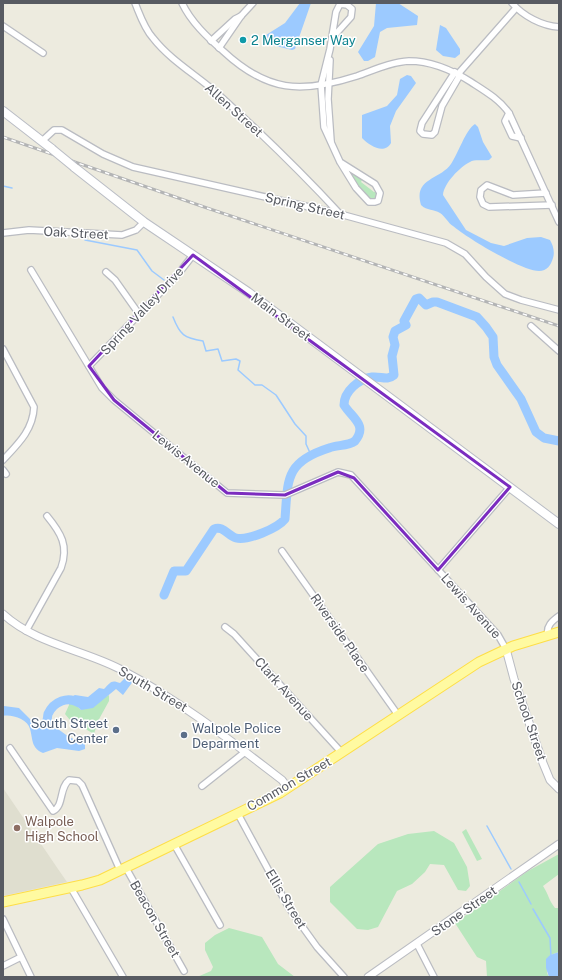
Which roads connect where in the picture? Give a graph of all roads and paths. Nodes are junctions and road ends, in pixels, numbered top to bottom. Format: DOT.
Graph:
graph roads {
  1 [pos="135,3"];
  2 [pos="182,3"];
  3 [pos="253,3"];
  4 [pos="514,5"];
  5 [pos="241,16"];
  6 [pos="3,26"];
  7 [pos="559,27"];
  8 [pos="333,37"];
  9 [pos="211,41"];
  10 [pos="219,48"];
  11 [pos="330,49"];
  12 [pos="43,53"];
  13 [pos="458,74"];
  14 [pos="328,84"];
  15 [pos="321,85"];
  16 [pos="436,102"];
  17 [pos="442,106"];
  18 [pos="3,110"];
  19 [pos="42,141"];
  20 [pos="332,145"];
  21 [pos="340,162"];
  22 [pos="546,193"];
  23 [pos="552,205"];
  24 [pos="340,214"];
  25 [pos="144,222"];
  26 [pos="559,222"];
  27 [pos="3,233"];
  28 [pos="193,255"];
  29 [pos="31,270"];
  30 [pos="106,272"];
  31 [pos="559,310"];
  32 [pos="139,314"];
  33 [pos="531,326"];
  34 [pos="3,349"];
  35 [pos="559,351"];
  36 [pos="89,366"];
  37 [pos="3,460"];
  38 [pos="510,487"];
  39 [pos="47,516"];
  40 [pos="559,524"];
  41 [pos="282,551"];
  42 [pos="438,570"];
  43 [pos="3,614"];
  44 [pos="559,616"];
  45 [pos="225,627"];
  46 [pos="26,631"];
  47 [pos="559,632"];
  48 [pos="548,635"];
  49 [pos="506,649"];
  50 [pos="398,715"];
  51 [pos="10,748"];
  52 [pos="245,752"];
  53 [pos="342,752"];
  54 [pos="202,786"];
  55 [pos="288,788"];
  56 [pos="559,789"];
  57 [pos="238,814"];
  58 [pos="174,844"];
  59 [pos="559,844"];
  60 [pos="123,869"];
  61 [pos="71,888"];
  62 [pos="3,902"];
  63 [pos="3,920"];
  64 [pos="220,925"];
  65 [pos="417,944"];
  66 [pos="21,957"];
  67 [pos="3,966"];
  68 [pos="184,971"];
  69 [pos="31,977"];
  70 [pos="123,977"];
  71 [pos="344,977"];
  72 [pos="368,977"];
  73 [pos="434,977"];
  1 -- 24 [label="street, Allen Street"];
  2 -- 9 [label="street"];
  3 -- 5 [label="street"];
  4 -- 7 [label="street"];
  4 -- 13 [label="street"];
  5 -- 9 [label="street"];
  5 -- 10 [label="street"];
  6 -- 12 [label="street"];
  8 -- 8 [label="street"];
  8 -- 11 [label="street"];
  9 -- 10 [label="street"];
  10 -- 15 [label="street"];
  11 -- 14 [label="street"];
  11 -- 15 [label="street"];
  13 -- 14 [label="street"];
  13 -- 16 [label="street"];
  13 -- 17 [label="street"];
  13 -- 22 [label="street"];
  14 -- 15 [label="street"];
  14 -- 20 [label="street"];
  15 -- 20 [label="street"];
  16 -- 17 [label="street"];
  16 -- 17 [label="street"];
  18 -- 19 [label="main road, Main Street"];
  19 -- 24 [label="street, Spring Street"];
  19 -- 25 [label="main road, Main Street, bridge"];
  20 -- 21 [label="street"];
  21 -- 21 [label="street"];
  22 -- 23 [label="street"];
  22 -- 23 [label="street"];
  23 -- 26 [label="street"];
  24 -- 31 [label="street, Spring Street"];
  25 -- 27 [label="street, Oak Street"];
  25 -- 28 [label="main road, Main Street"];
  28 -- 32 [label="street, Spring Valley Drive"];
  28 -- 38 [label="main road, Main Street"];
  29 -- 36 [label="street, Lewis Avenue"];
  30 -- 32 [label="street"];
  32 -- 36 [label="street, Spring Valley Drive"];
  33 -- 35 [label="street"];
  34 -- 37 [label="street"];
  36 -- 42 [label="street, Lewis Avenue"];
  38 -- 40 [label="main road, Main Street"];
  38 -- 42 [label="street"];
  39 -- 46 [label="street"];
  41 -- 50 [label="street, Riverside Place"];
  42 -- 49 [label="street, Lewis Avenue"];
  43 -- 46 [label="street, South Street"];
  44 -- 48 [label="street"];
  45 -- 53 [label="street, Clark Avenue"];
  46 -- 52 [label="street, South Street"];
  47 -- 48 [label="main road, Common Street"];
  48 -- 49 [label="main road, Common Street"];
  49 -- 50 [label="main road, Common Street"];
  49 -- 56 [label="street, School Street"];
  50 -- 53 [label="main road, Common Street"];
  51 -- 60 [label="street, Beacon Street"];
  52 -- 54 [label="street"];
  52 -- 55 [label="street, South Street"];
  53 -- 55 [label="main road, Common Street"];
  55 -- 57 [label="main road, Common Street"];
  57 -- 58 [label="main road, Common Street"];
  57 -- 71 [label="street, Ellis Street"];
  58 -- 60 [label="main road, Common Street"];
  58 -- 64 [label="street"];
  59 -- 65 [label="street, Stone Street"];
  60 -- 61 [label="main road, Common Street"];
  60 -- 68 [label="street, Beacon Street"];
  61 -- 62 [label="main road, Common Street"];
  61 -- 70 [label="street"];
  63 -- 66 [label="street"];
  65 -- 72 [label="street, Stone Street"];
  65 -- 73 [label="street"];
  66 -- 67 [label="street"];
  66 -- 69 [label="street"];
}
